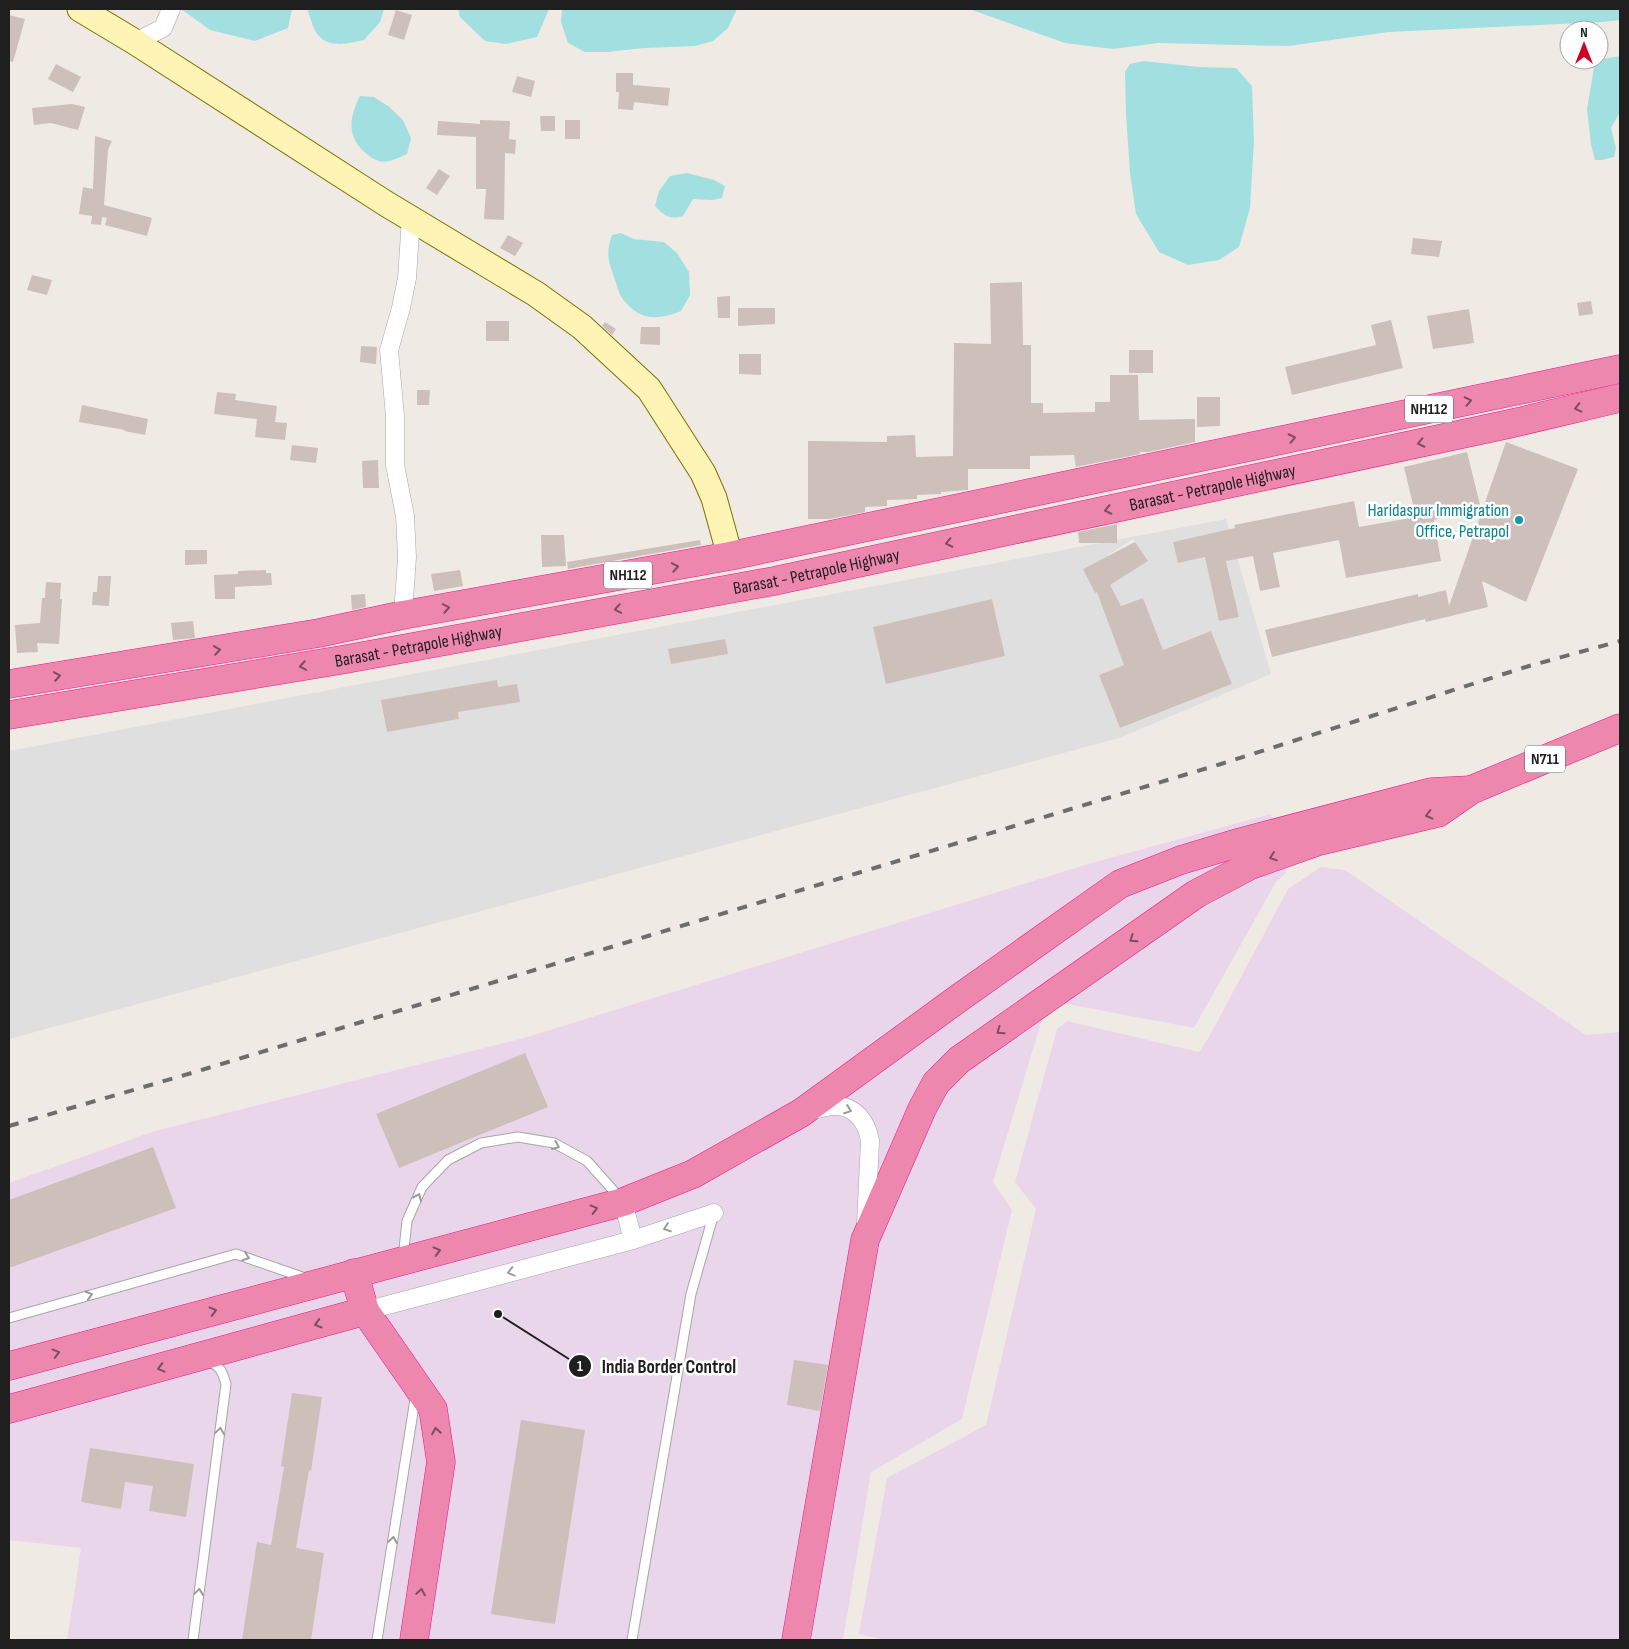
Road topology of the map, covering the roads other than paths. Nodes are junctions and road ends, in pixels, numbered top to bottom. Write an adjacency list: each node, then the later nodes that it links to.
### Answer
1 (80, 9): 3 (street)
2 (171, 9): 3 (street)
3 (135, 42): 4 (street)
4 (411, 218): 7 (street); 8 (street)
5 (1617, 369): 7 (highway, Barasat - Petrapole Highway / NH112, one-way to 5)
6 (1619, 398): 10 (highway, Barasat - Petrapole Highway / NH112, one-way to 10)
7 (730, 556): 8 (highway, Barasat - Petrapole Highway / NH112, one-way to 7)
8 (402, 615): 9 (highway, Barasat - Petrapole Highway / NH112, one-way to 8)
9 (9, 684)
10 (9, 715)
11 (1620, 728): 12 (highway, N711)
12 (1471, 790): 13 (highway); 17 (highway, one-way to 17)
13 (801, 1113): 14 (highway); 17 (street, one-way to 17)
14 (623, 1202): 16 (street); 18 (highway, one-way to 14); 18 (lane, one-way to 14)
15 (714, 1213): 16 (street, one-way to 16); 30 (lane)
16 (633, 1240): 21 (street, one-way to 21)
17 (865, 1240): 31 (highway)
18 (402, 1260): 19 (highway)
19 (354, 1273): 20 (highway); 21 (highway)
20 (319, 1282): 22 (lane, one-way to 20); 24 (highway, one-way to 20)
21 (365, 1311): 23 (highway, one-way to 23); 25 (highway)
22 (9, 1318)
23 (198, 1357): 26 (highway, one-way to 26); 27 (lane, one-way to 23)
24 (9, 1366)
25 (417, 1386): 28 (lane, one-way to 25); 29 (highway, one-way to 25)
26 (9, 1409)
27 (192, 1640)
28 (377, 1640)
29 (414, 1640)
30 (632, 1640)
31 (796, 1640)

